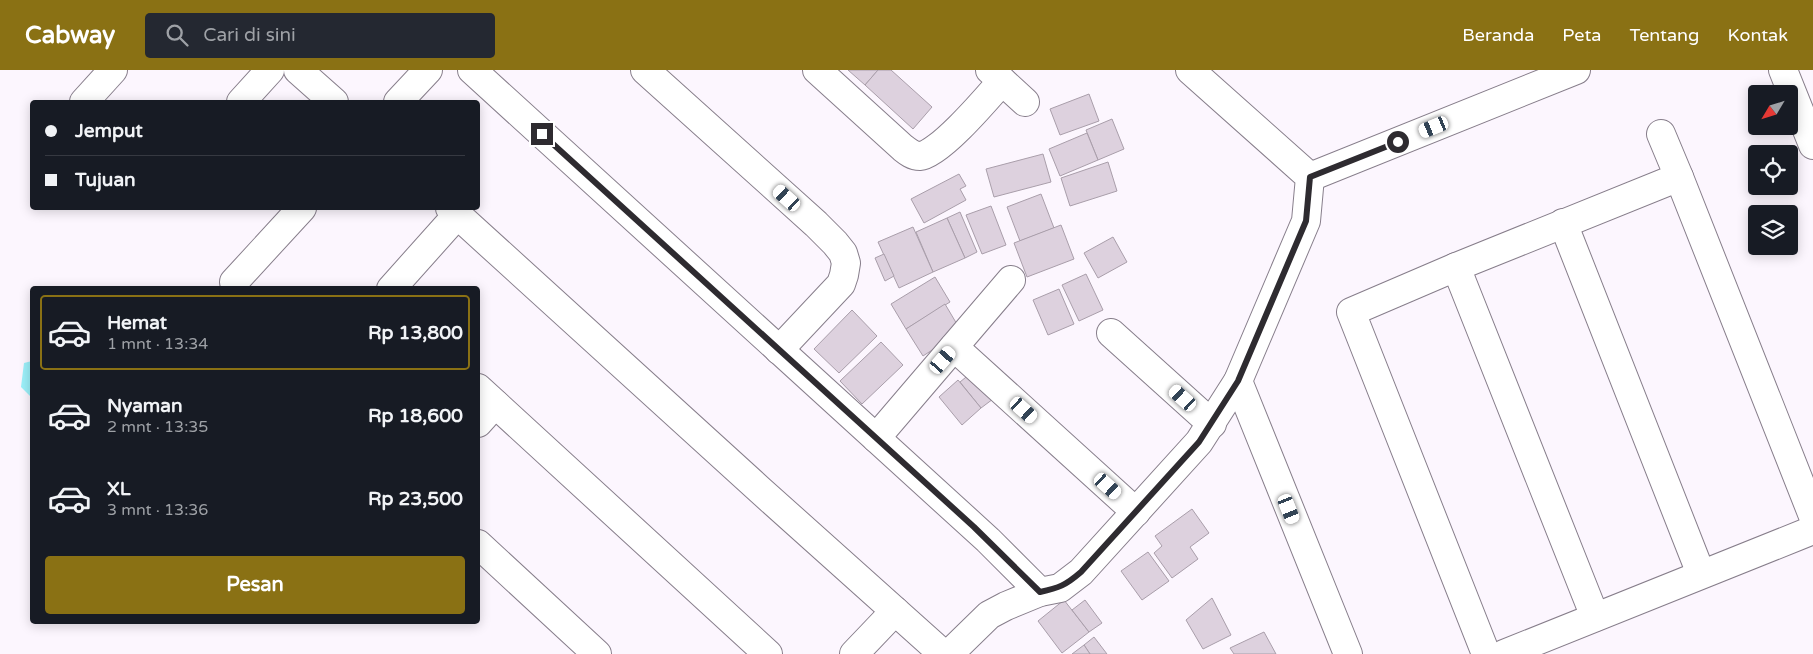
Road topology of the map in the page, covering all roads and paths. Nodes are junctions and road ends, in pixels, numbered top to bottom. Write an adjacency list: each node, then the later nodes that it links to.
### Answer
1 (113, 70): 12 (street)
2 (270, 70): 13 (street)
3 (298, 70): 14 (street)
4 (428, 70): 15 (street)
5 (472, 70): 30 (street)
6 (645, 70): 30 (street)
7 (817, 70): 11 (street)
8 (1190, 70): 19 (street)
9 (1576, 70): 19 (street)
10 (1783, 70): 18 (street)
11 (996, 76): 16 (street)
12 (86, 100)
13 (242, 100)
14 (332, 100)
15 (400, 100)
16 (1025, 102)
17 (1661, 134): 20 (street)
18 (1813, 145)
19 (1310, 177): 31 (street)
20 (1679, 177): 23 (street); 36 (street)
21 (300, 210): 26 (street)
22 (454, 211): 27 (street); 41 (street)
23 (1563, 223): 24 (street); 39 (street)
24 (1456, 267): 42 (street); 49 (street)
25 (1012, 280): 29 (street)
26 (234, 282)
27 (392, 286)
28 (1111, 333): 33 (street)
29 (954, 347): 34 (street); 35 (street)
30 (779, 350): 34 (street)
31 (1238, 381): 33 (street); 48 (street)
32 (483, 405): 44 (street)
33 (1212, 424): 35 (street)
34 (876, 438): 40 (street)
35 (1136, 512): 40 (street)
36 (1813, 516)
37 (1813, 530): 39 (street)
38 (480, 546): 43 (street)
39 (1702, 574): 42 (street)
40 (1040, 592): 47 (street)
41 (896, 611): 45 (street); 46 (street)
42 (1595, 617): 50 (street)
43 (596, 654)
44 (768, 654)
45 (854, 654)
46 (943, 654)
47 (949, 654)
48 (1348, 654)
49 (1486, 654)
50 (1504, 654)

